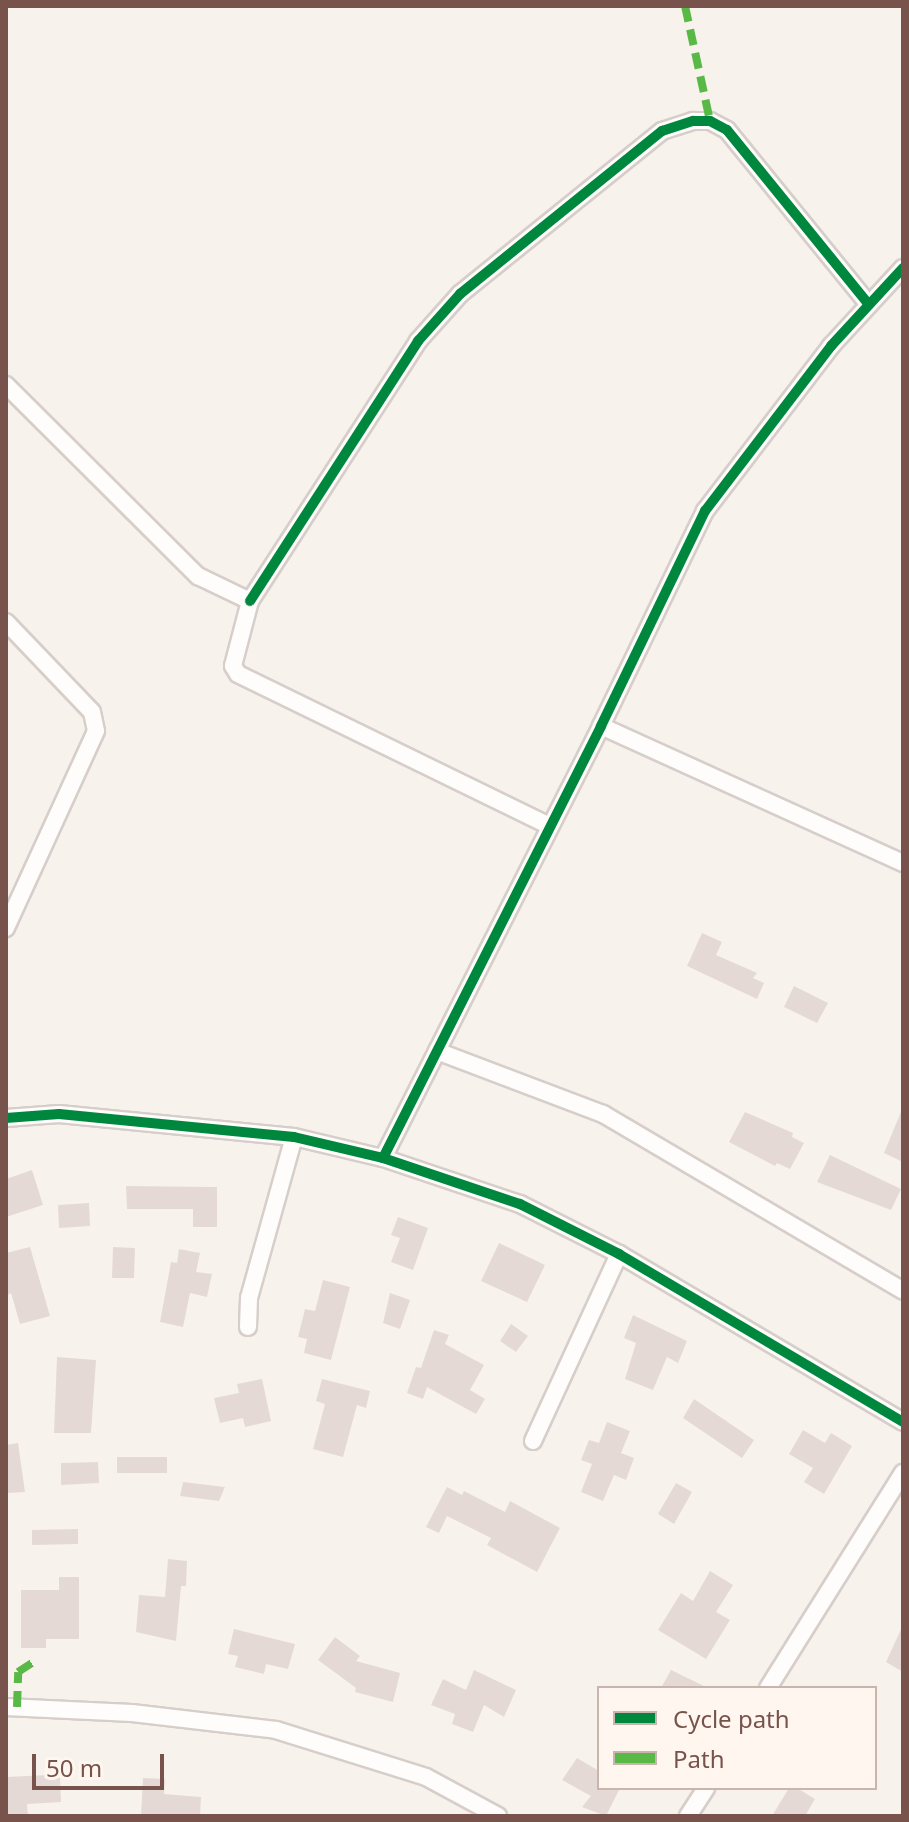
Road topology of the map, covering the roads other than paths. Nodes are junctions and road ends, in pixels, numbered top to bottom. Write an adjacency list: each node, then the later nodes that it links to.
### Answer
1 (903, 268): 2 (street)
2 (869, 305): 4 (street); 6 (street)
3 (6, 385): 4 (street)
4 (250, 601): 7 (street)
5 (6, 622): 9 (street)
6 (601, 726): 7 (street); 8 (street)
7 (550, 826): 10 (street)
8 (903, 863)
9 (6, 928)
10 (437, 1051): 13 (street); 15 (street)
11 (6, 1118): 12 (street)
12 (294, 1137): 13 (street); 16 (street)
13 (383, 1158): 14 (street)
14 (619, 1254): 17 (street); 18 (street)
15 (903, 1291)
16 (248, 1327)
17 (903, 1422)
18 (533, 1441)
19 (903, 1473): 20 (street)
20 (769, 1686)
21 (6, 1707): 23 (street)
22 (705, 1790): 24 (street)
23 (498, 1816)
24 (688, 1816)

